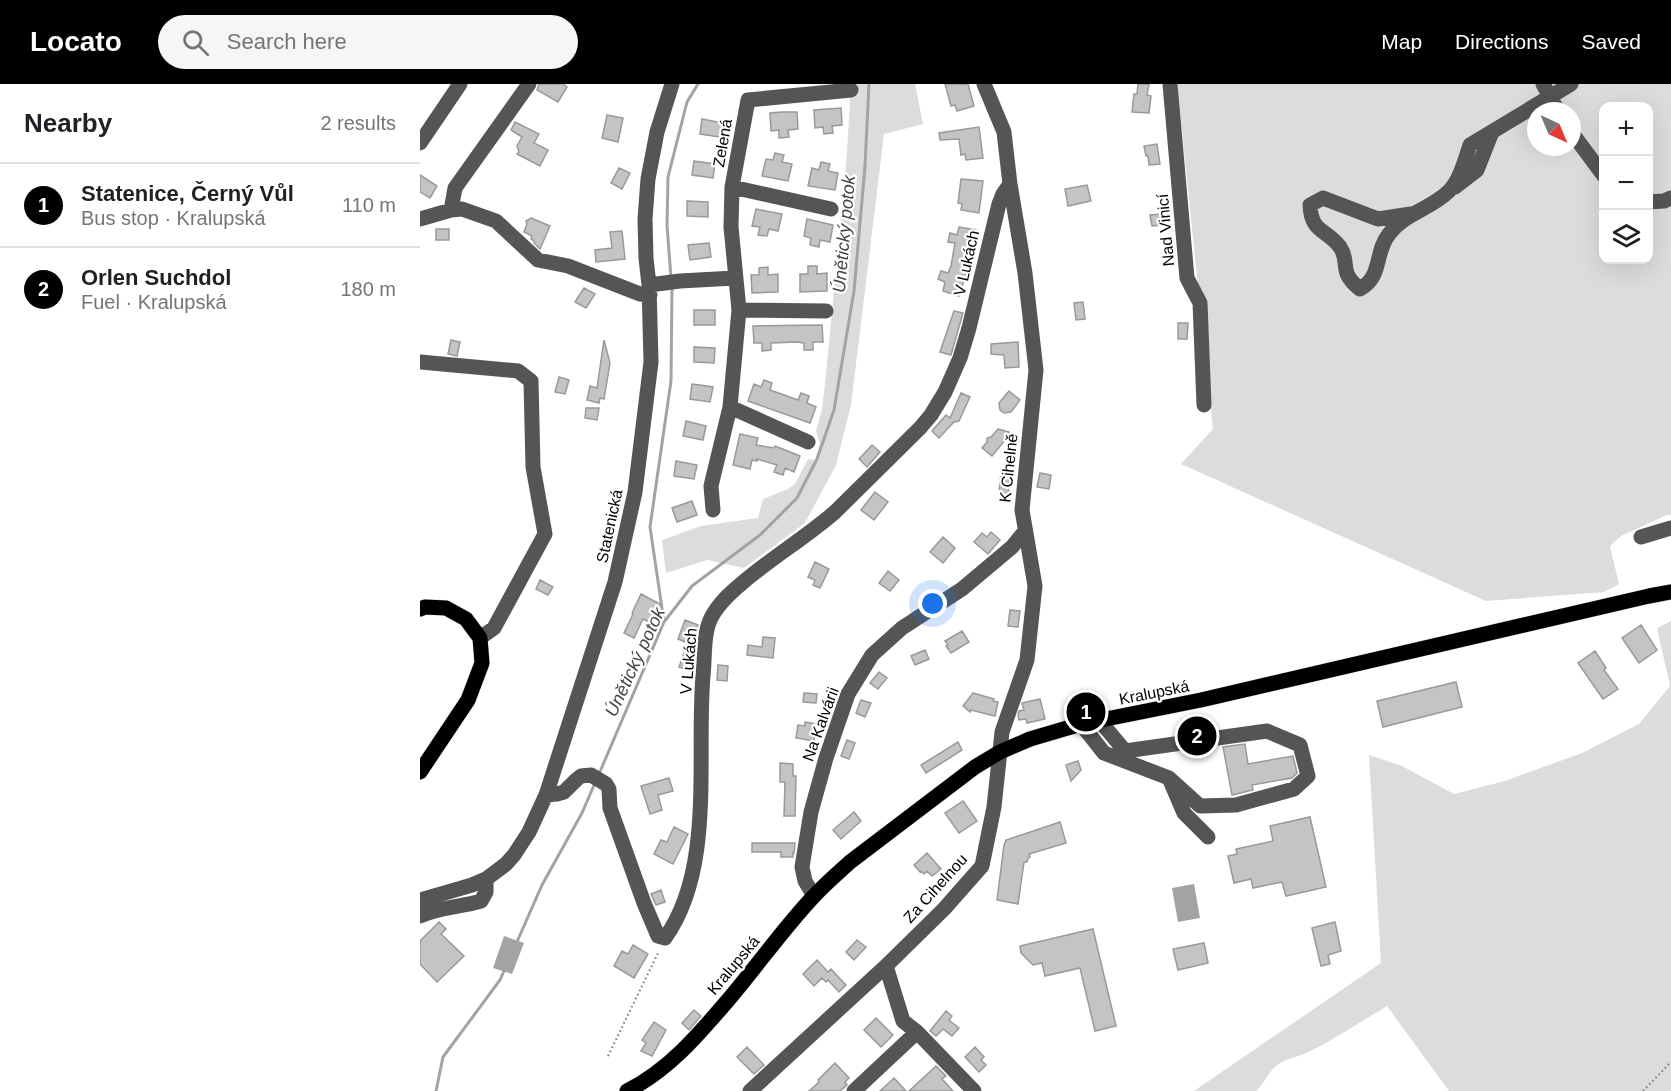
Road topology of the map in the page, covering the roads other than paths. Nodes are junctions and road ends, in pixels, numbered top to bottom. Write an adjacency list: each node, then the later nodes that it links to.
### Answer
1 (460, 84): 9 (street)
2 (529, 84): 17 (street)
3 (672, 84): 21 (street, Statenická)
4 (984, 84): 12 (street, K Cihelně)
5 (1170, 84): 25 (street, Nad Vinicí)
6 (1571, 84): 8 (street)
7 (851, 90): 13 (street, Zelená)
8 (1546, 90): 18 (street)
9 (420, 142)
10 (1581, 145): 11 (street)
11 (1599, 170)
12 (1010, 184): 30 (street, K Cihelně); 42 (street, V Lukách)
13 (732, 187): 16 (street, Zelená); 20 (street, Zelená)
14 (1671, 198): 15 (street)
15 (1653, 202)
16 (831, 209)
17 (451, 210): 19 (street); 21 (street)
18 (1411, 214): 18 (street)
19 (420, 219)
20 (735, 278): 21 (street); 22 (street, Zelená)
21 (650, 290): 42 (street, Statenická)
22 (740, 310): 23 (street); 26 (street, Zelená)
23 (826, 311)
24 (420, 362): 36 (street)
25 (1204, 405)
26 (730, 407): 27 (street); 28 (street, Zelená)
27 (808, 442)
28 (713, 510)
29 (1671, 528): 31 (street)
30 (1025, 531): 39 (street, K Cihelně); 45 (street, Na Kalvárii)
31 (1641, 537)
32 (1671, 588): 34 (main road)
33 (1671, 592): 34 (main road, Kralupská)
34 (1649, 596): 37 (main road, Kralupská)
35 (420, 609): 36 (main road)
36 (480, 638): 40 (main road)
37 (1100, 721): 38 (main road, Kralupská); 41 (street)
38 (1082, 724): 39 (main road, Kralupská); 41 (street)
39 (1000, 752): 45 (main road, Kralupská); 48 (street, Za Cihelnou)
40 (420, 772)
41 (1169, 778): 43 (street)
42 (546, 795): 44 (street, Statenická)
43 (1208, 837)
44 (486, 879): 46 (street, Statenická); 47 (street)
45 (814, 896): 50 (main road, Kralupská)
46 (420, 900)
47 (420, 916)
48 (886, 966): 49 (street); 51 (street, Za Cihelnou)
49 (917, 1032): 52 (street); 53 (street)
50 (627, 1091)
51 (750, 1091)
52 (854, 1091)
53 (974, 1091)

